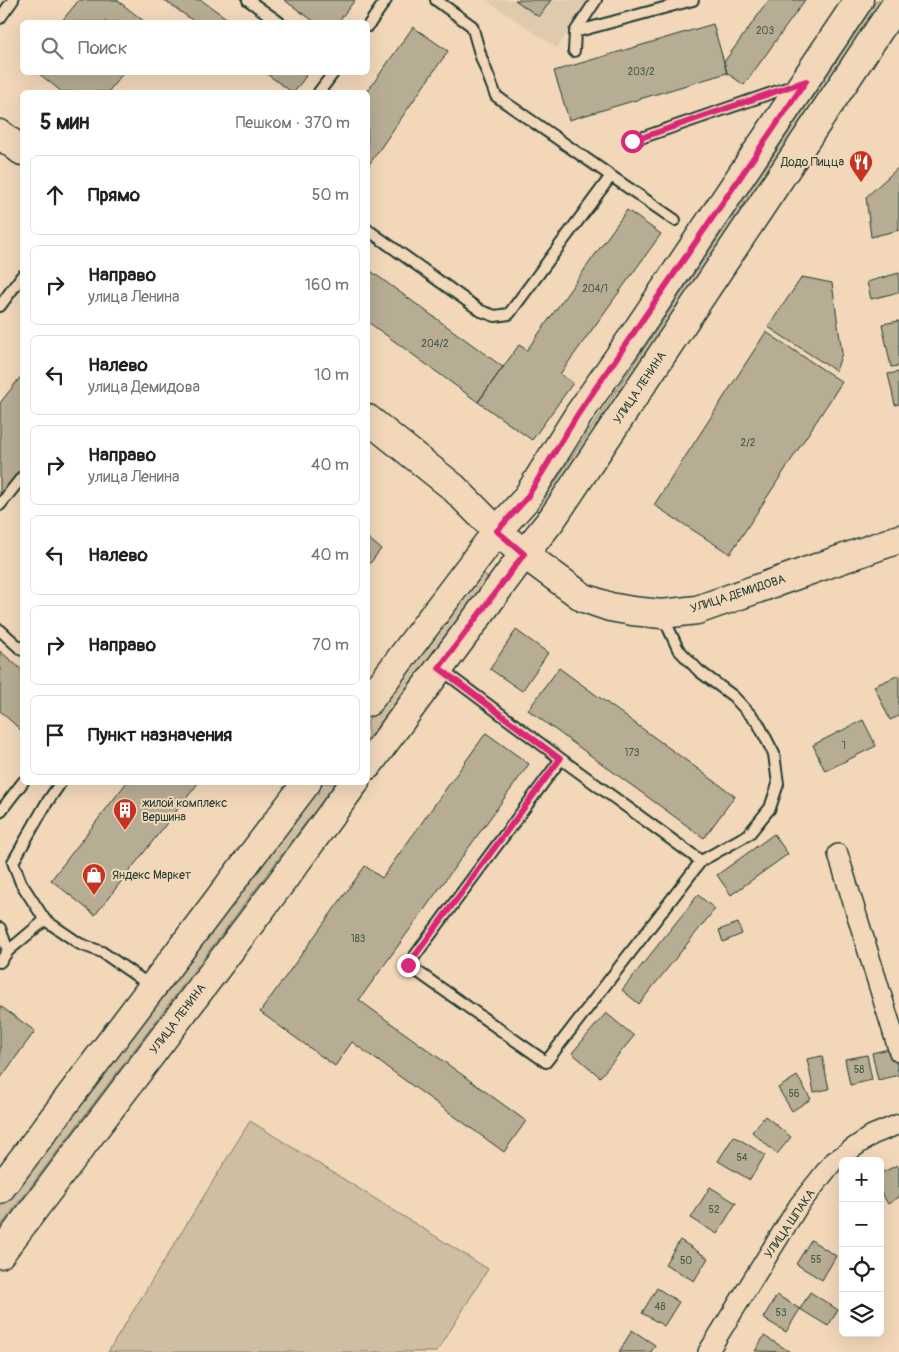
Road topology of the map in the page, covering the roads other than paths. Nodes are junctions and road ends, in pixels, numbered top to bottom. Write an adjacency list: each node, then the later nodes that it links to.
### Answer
1 (13, 0): 9 (lane)
2 (248, 0): 10 (lane)
3 (386, 0): 11 (lane)
4 (436, 0): 18 (lane)
5 (596, 0): 12 (lane)
6 (693, 0): 12 (lane)
7 (859, 0): 15 (street)
8 (899, 0): 28 (street, УЛИЦА ЛЕНИНА)
9 (0, 18)
10 (275, 20)
11 (370, 23)
12 (575, 32): 13 (lane)
13 (574, 51)
14 (332, 75): 16 (lane)
15 (806, 81): 17 (lane); 26 (street)
16 (320, 90)
17 (632, 141)
18 (611, 176): 19 (lane); 20 (lane)
19 (675, 220)
20 (370, 231)
21 (20, 279): 22 (lane)
22 (0, 306)
23 (370, 421): 26 (street, УЛИЦА ДЕМИДОВА)
24 (20, 480): 25 (lane)
25 (0, 505)
26 (497, 531): 28 (street, УЛИЦА ДЕМИДОВА); 33 (street)
27 (899, 539): 29 (street, УЛИЦА ДЕМИДОВА)
28 (524, 554): 29 (street, УЛИЦА ДЕМИДОВА); 32 (street, УЛИЦА ЛЕНИНА)
29 (662, 614): 42 (lane)
30 (0, 630): 31 (lane)
31 (20, 648)
32 (439, 668): 34 (lane); 35 (street, УЛИЦА ЛЕНИНА)
33 (370, 699)
34 (560, 759): 42 (lane); 42 (lane)
35 (370, 762)
36 (22, 785): 40 (lane)
37 (58, 785): 43 (lane)
38 (305, 785): 47 (street)
39 (353, 785): 51 (street, УЛИЦА ЛЕНИНА)
40 (0, 812)
41 (838, 854): 48 (street)
42 (701, 862)
43 (45, 920): 45 (lane); 47 (lane)
44 (0, 928): 45 (lane)
45 (8, 951): 46 (lane)
46 (0, 962)
47 (152, 987): 50 (street)
48 (899, 1052)
49 (899, 1124): 52 (street, УЛИЦА ШПАКА)
50 (0, 1189)
51 (0, 1254)
52 (708, 1352)

